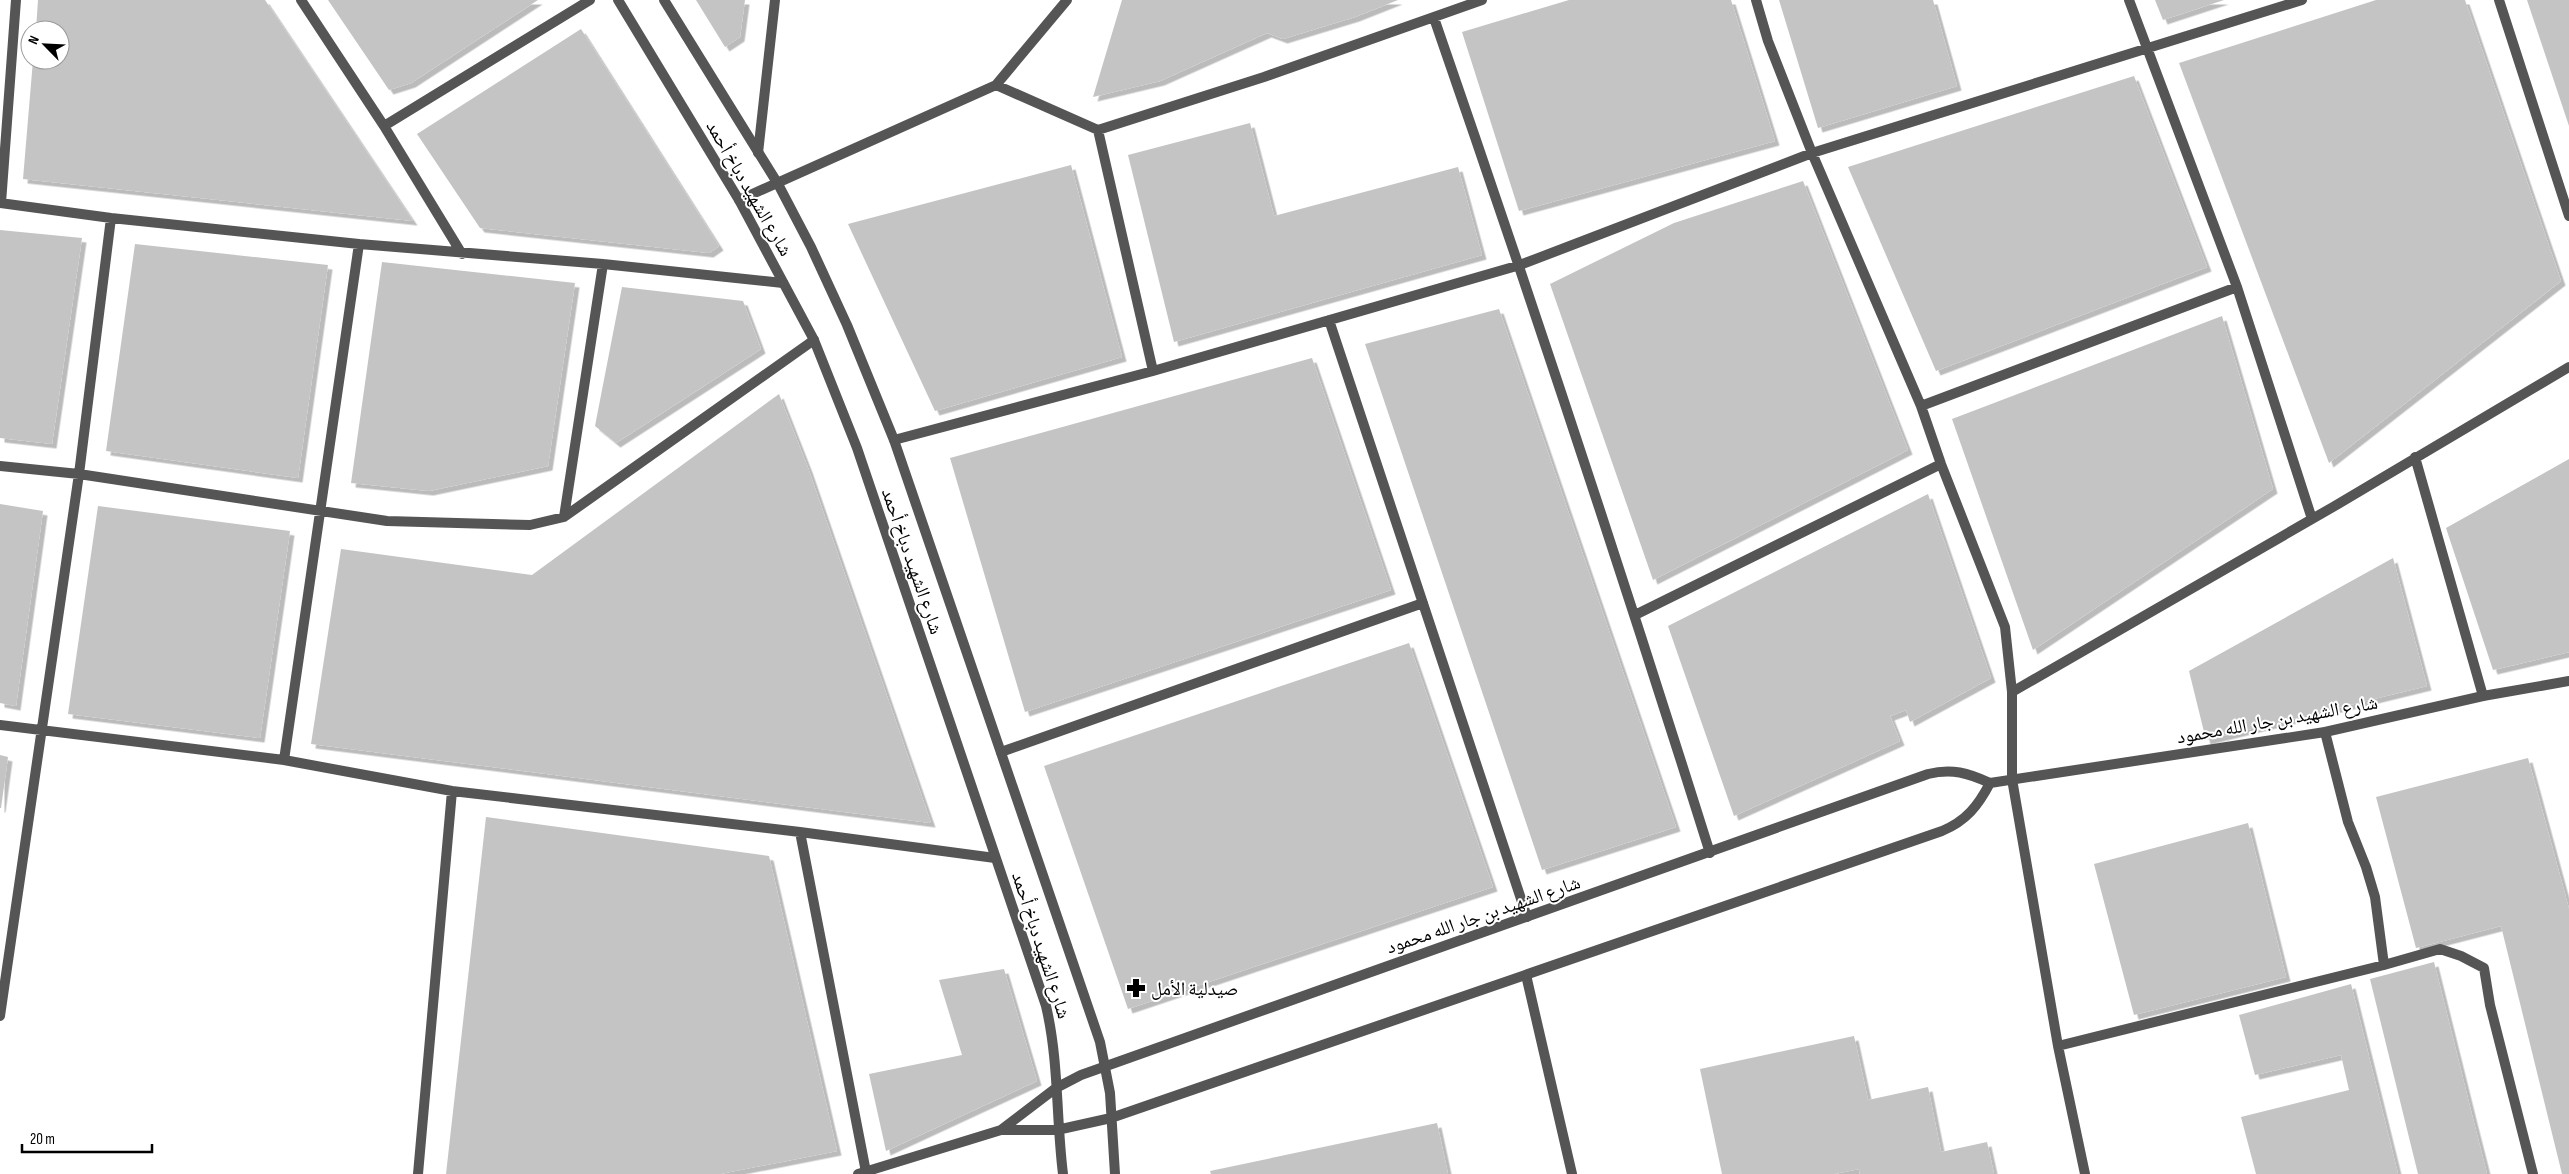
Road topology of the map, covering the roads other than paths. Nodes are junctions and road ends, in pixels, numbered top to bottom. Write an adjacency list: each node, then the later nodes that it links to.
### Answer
1 (16, 0): 24 (street)
2 (301, 0): 16 (street)
3 (590, 0): 16 (street)
4 (618, 0): 23 (street, شارع الشهيد دباخ أحمد)
5 (664, 0): 18 (street, شارع الشهيد دباخ أحمد)
6 (775, 0): 18 (street)
7 (1067, 0): 15 (street)
8 (1482, 0): 13 (street)
9 (1756, 0): 19 (street)
10 (2129, 0): 14 (street)
11 (2302, 0): 14 (street)
12 (2499, 0): 21 (street)
13 (1434, 18): 17 (street); 30 (street)
14 (2148, 49): 19 (street); 32 (street)
15 (996, 85): 17 (street); 22 (street)
16 (384, 126): 28 (street)
17 (1098, 130): 36 (street)
18 (758, 153): 22 (street, شارع الشهيد دباخ أحمد)
19 (1812, 153): 30 (street); 37 (street)
20 (2569, 176): 21 (street)
21 (2558, 180): 25 (street)
22 (778, 184): 23 (street); 38 (street, شارع الشهيد دباخ أحمد)
23 (739, 200): 31 (street, شارع الشهيد دباخ أحمد)
24 (1, 203): 26 (street)
25 (2569, 216)
26 (111, 218): 27 (street); 42 (street)
27 (359, 244): 28 (street); 43 (street)
28 (462, 254): 29 (street)
29 (604, 264): 31 (street); 44 (street)
30 (1520, 265): 33 (street); 47 (street)
31 (783, 283): 34 (street, شارع الشهيد دباخ أحمد)
32 (2237, 286): 37 (street); 45 (street)
33 (1328, 320): 36 (street); 46 (street)
34 (814, 340): 44 (street); 61 (street, شارع الشهيد دباخ أحمد)
35 (2569, 367): 39 (street)
36 (1153, 371): 38 (street)
37 (1921, 406): 40 (street)
38 (894, 440): 54 (street, شارع الشهيد دباخ أحمد)
39 (2415, 457): 45 (street); 50 (street)
40 (1941, 464): 47 (street); 49 (street)
41 (0, 466): 42 (street)
42 (79, 474): 43 (street); 52 (street)
43 (320, 512): 44 (street); 55 (street)
44 (564, 517)
45 (2312, 519): 49 (street)
46 (1422, 603): 54 (street); 62 (street)
47 (1635, 615): 60 (street)
48 (2569, 681): 50 (street, شارع الشهيد بن جار الله محمود)
49 (2012, 692): 56 (street)
50 (2484, 696): 53 (street, شارع الشهيد بن جار الله محمود)
51 (0, 725): 52 (street)
52 (43, 730): 55 (street); 65 (street)
53 (2325, 732): 56 (street, شارع الشهيد بن جار الله محمود); 63 (street)
54 (1001, 752): 68 (street, شارع الشهيد دباخ أحمد)
55 (284, 760): 58 (street)
56 (2012, 779): 57 (street, شارع الشهيد بن جار الله محمود); 67 (street)
57 (1990, 783): 60 (street, شارع الشهيد بن جار الله محمود); 64 (street, شارع الشهيد بن جار الله محمود)
58 (452, 791): 59 (street); 74 (street)
59 (800, 832): 61 (street); 73 (street)
60 (1710, 853): 62 (street, شارع الشهيد بن جار الله محمود)
61 (995, 858): 69 (street, شارع الشهيد دباخ أحمد)
62 (1527, 917): 68 (street, شارع الشهيد بن جار الله محمود)
63 (2384, 965): 67 (street); 79 (street)
64 (1526, 975): 70 (street, شارع الشهيد بن جار الله محمود); 77 (street)
65 (2, 984): 66 (street)
66 (0, 1016)
67 (2058, 1046): 78 (street)
68 (1106, 1066): 69 (street, شارع الشهيد بن جار الله محمود); 70 (street, شارع الشهيد دباخ أحمد)
69 (1056, 1088): 71 (street, شارع الشهيد بن جار الله محمود); 72 (street, شارع الشهيد دباخ أحمد)
70 (1111, 1118): 72 (street, شارع الشهيد بن جار الله محمود); 76 (street, شارع الشهيد دباخ أحمد)
71 (1001, 1130): 72 (street, شارع الشهيد بن جار الله محمود); 73 (street, شارع الشهيد بن جار الله محمود)
72 (1057, 1130): 75 (street, شارع الشهيد دباخ أحمد)
73 (862, 1173)
74 (418, 1174)
75 (1063, 1174)
76 (1116, 1174)
77 (1572, 1174)
78 (2085, 1174)
79 (2533, 1174)

